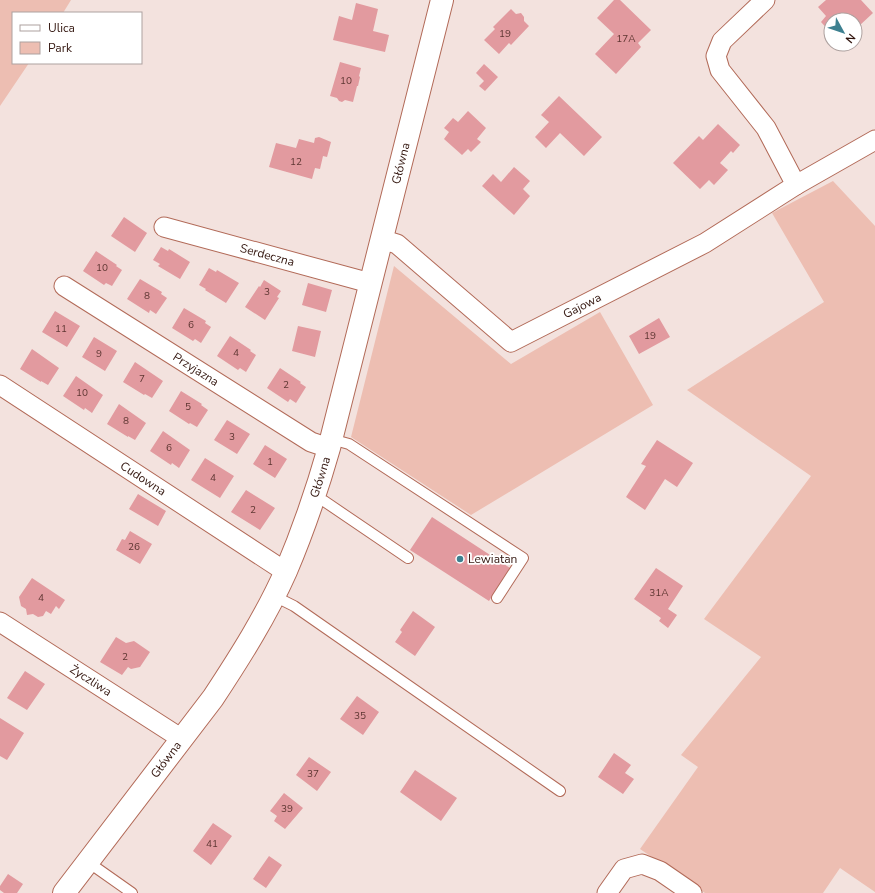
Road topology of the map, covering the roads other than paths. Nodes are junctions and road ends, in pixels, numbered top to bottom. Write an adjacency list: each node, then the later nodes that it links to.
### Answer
1 (442, 0): 6 (street, Główna)
2 (765, 0): 4 (street)
3 (875, 140): 4 (street, Gajowa)
4 (796, 185): 6 (street, Gajowa)
5 (164, 228): 7 (street, Serdeczna)
6 (381, 240): 7 (street, Główna)
7 (370, 283): 10 (street, Główna)
8 (64, 286): 10 (street, Przyjazna)
9 (0, 385): 13 (street, Cudowna)
10 (330, 443): 11 (street, Główna); 15 (lane)
11 (314, 498): 12 (lane); 13 (street, Główna)
12 (408, 558)
13 (286, 572): 14 (street, Główna)
14 (274, 596): 17 (street, Główna); 18 (lane)
15 (497, 598)
16 (0, 622): 17 (street, Życzliwa)
17 (182, 739): 19 (street, Główna)
18 (560, 791)
19 (88, 862): 20 (street, Główna); 21 (lane)
20 (64, 893)
21 (132, 893)
22 (607, 893): 23 (street)
23 (692, 893)

